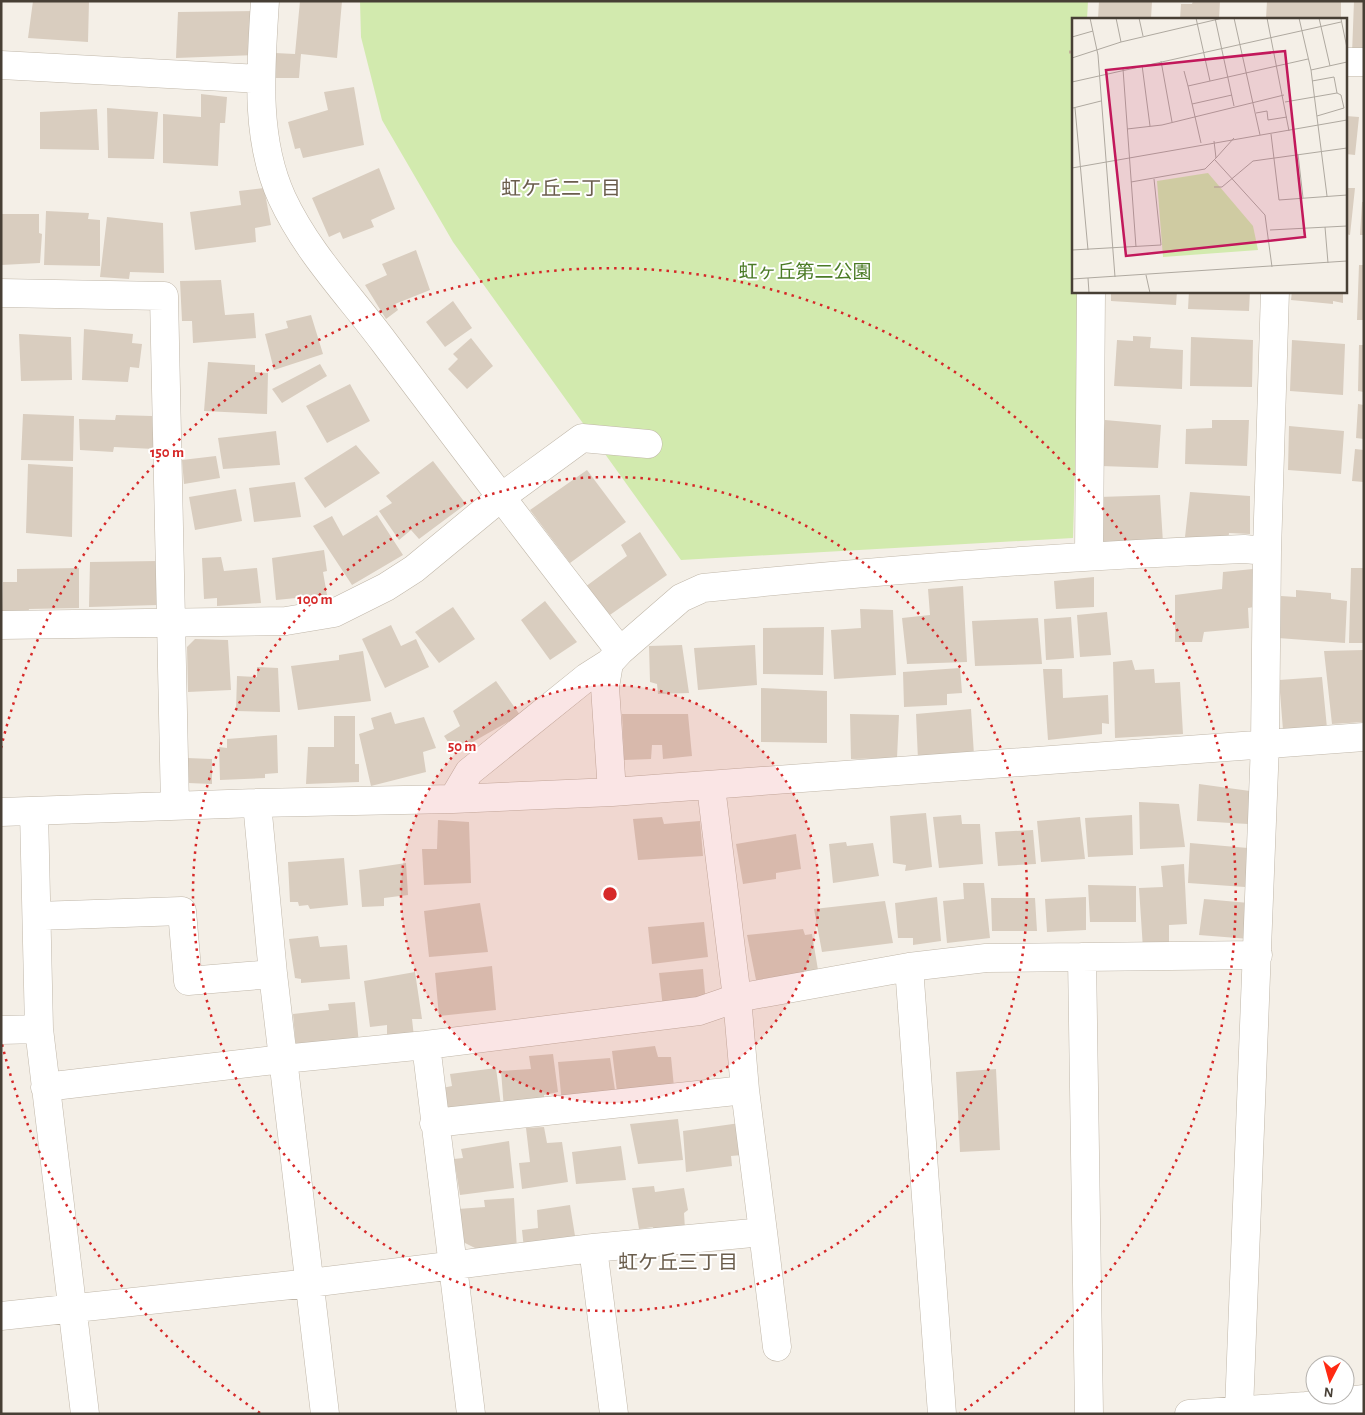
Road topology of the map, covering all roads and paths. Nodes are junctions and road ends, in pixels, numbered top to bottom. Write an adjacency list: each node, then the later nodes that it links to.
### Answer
1 (265, 1): 5 (street)
2 (1348, 62): 3 (street)
3 (1364, 62)
4 (1, 65): 5 (street)
5 (260, 78): 10 (street)
6 (1091, 292): 12 (street)
7 (1275, 292): 11 (street)
8 (1, 293): 13 (street)
9 (648, 444): 10 (street)
10 (500, 498): 13 (street); 15 (street)
11 (1268, 551): 12 (street); 17 (street)
12 (1089, 555): 15 (street)
13 (172, 623): 14 (street); 22 (street)
14 (1, 625)
15 (614, 657): 19 (street); 20 (street)
16 (1364, 738): 17 (street)
17 (1265, 744): 18 (street); 26 (street)
18 (710, 787): 19 (street); 30 (street)
19 (612, 792): 20 (street)
20 (453, 799): 21 (street)
21 (257, 803): 22 (street); 29 (street)
22 (175, 806): 23 (street)
23 (34, 811): 24 (street); 25 (street)
24 (1, 812)
25 (37, 916): 29 (street); 31 (street)
26 (1258, 955): 27 (street); 46 (street)
27 (1082, 957): 28 (street); 52 (street)
28 (909, 967): 30 (street); 51 (street)
29 (273, 974): 34 (street)
30 (737, 998): 33 (street); 36 (street)
31 (39, 1029): 32 (street); 35 (street)
32 (1, 1030)
33 (426, 1045): 34 (street); 37 (street)
34 (283, 1059): 35 (street); 41 (street)
35 (45, 1087): 42 (street)
36 (745, 1090): 37 (street); 38 (street)
37 (434, 1123): 40 (street)
38 (763, 1232): 39 (street); 44 (street)
39 (593, 1248): 40 (street); 50 (street)
40 (453, 1265): 41 (street); 49 (street)
41 (310, 1283): 42 (street); 48 (street)
42 (73, 1308): 43 (street); 47 (street)
43 (1, 1316)
44 (777, 1347)
45 (1364, 1399): 46 (street)
46 (1239, 1410): 53 (street)
47 (85, 1414)
48 (324, 1414)
49 (471, 1414)
50 (614, 1414)
51 (942, 1414)
52 (1089, 1414)
53 (1188, 1414)

